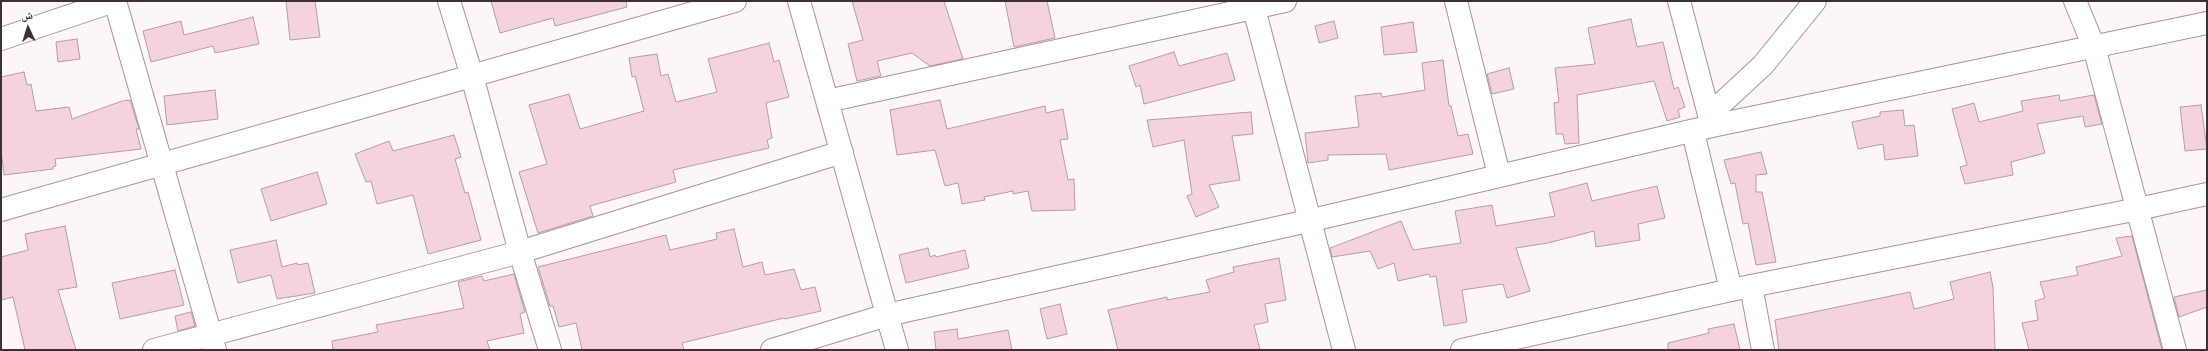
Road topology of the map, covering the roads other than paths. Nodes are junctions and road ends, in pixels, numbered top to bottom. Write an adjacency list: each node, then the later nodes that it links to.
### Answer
1 (115, 1): 12 (street); 18 (street)
2 (448, 1): 14 (street)
3 (735, 1): 14 (street)
4 (799, 1): 15 (street)
5 (1285, 1): 10 (street)
6 (1456, 1): 19 (street)
7 (1679, 1): 16 (street)
8 (1815, 1): 16 (street)
9 (2075, 1): 13 (street)
10 (1253, 4): 15 (street); 23 (street)
11 (2207, 23): 13 (street)
12 (1, 39)
13 (2094, 47): 16 (street); 21 (street)
14 (472, 76): 18 (street); 24 (street)
15 (827, 101): 17 (street)
16 (1705, 125): 19 (street); 25 (street)
17 (842, 152): 24 (street); 26 (street)
18 (161, 166): 22 (street); 27 (street)
19 (1499, 175): 23 (street)
20 (2207, 194): 21 (street)
21 (2138, 209): 25 (street); 35 (street)
22 (1, 210)
23 (1308, 221): 26 (street); 32 (street)
24 (520, 252): 27 (street); 29 (street)
25 (1741, 288): 33 (street); 34 (street)
26 (887, 315): 30 (street); 31 (street)
27 (213, 342): 28 (street)
28 (154, 350)
29 (550, 350)
30 (772, 350)
31 (897, 350)
32 (1344, 350)
33 (1462, 350)
34 (1763, 350)
35 (2175, 350)

